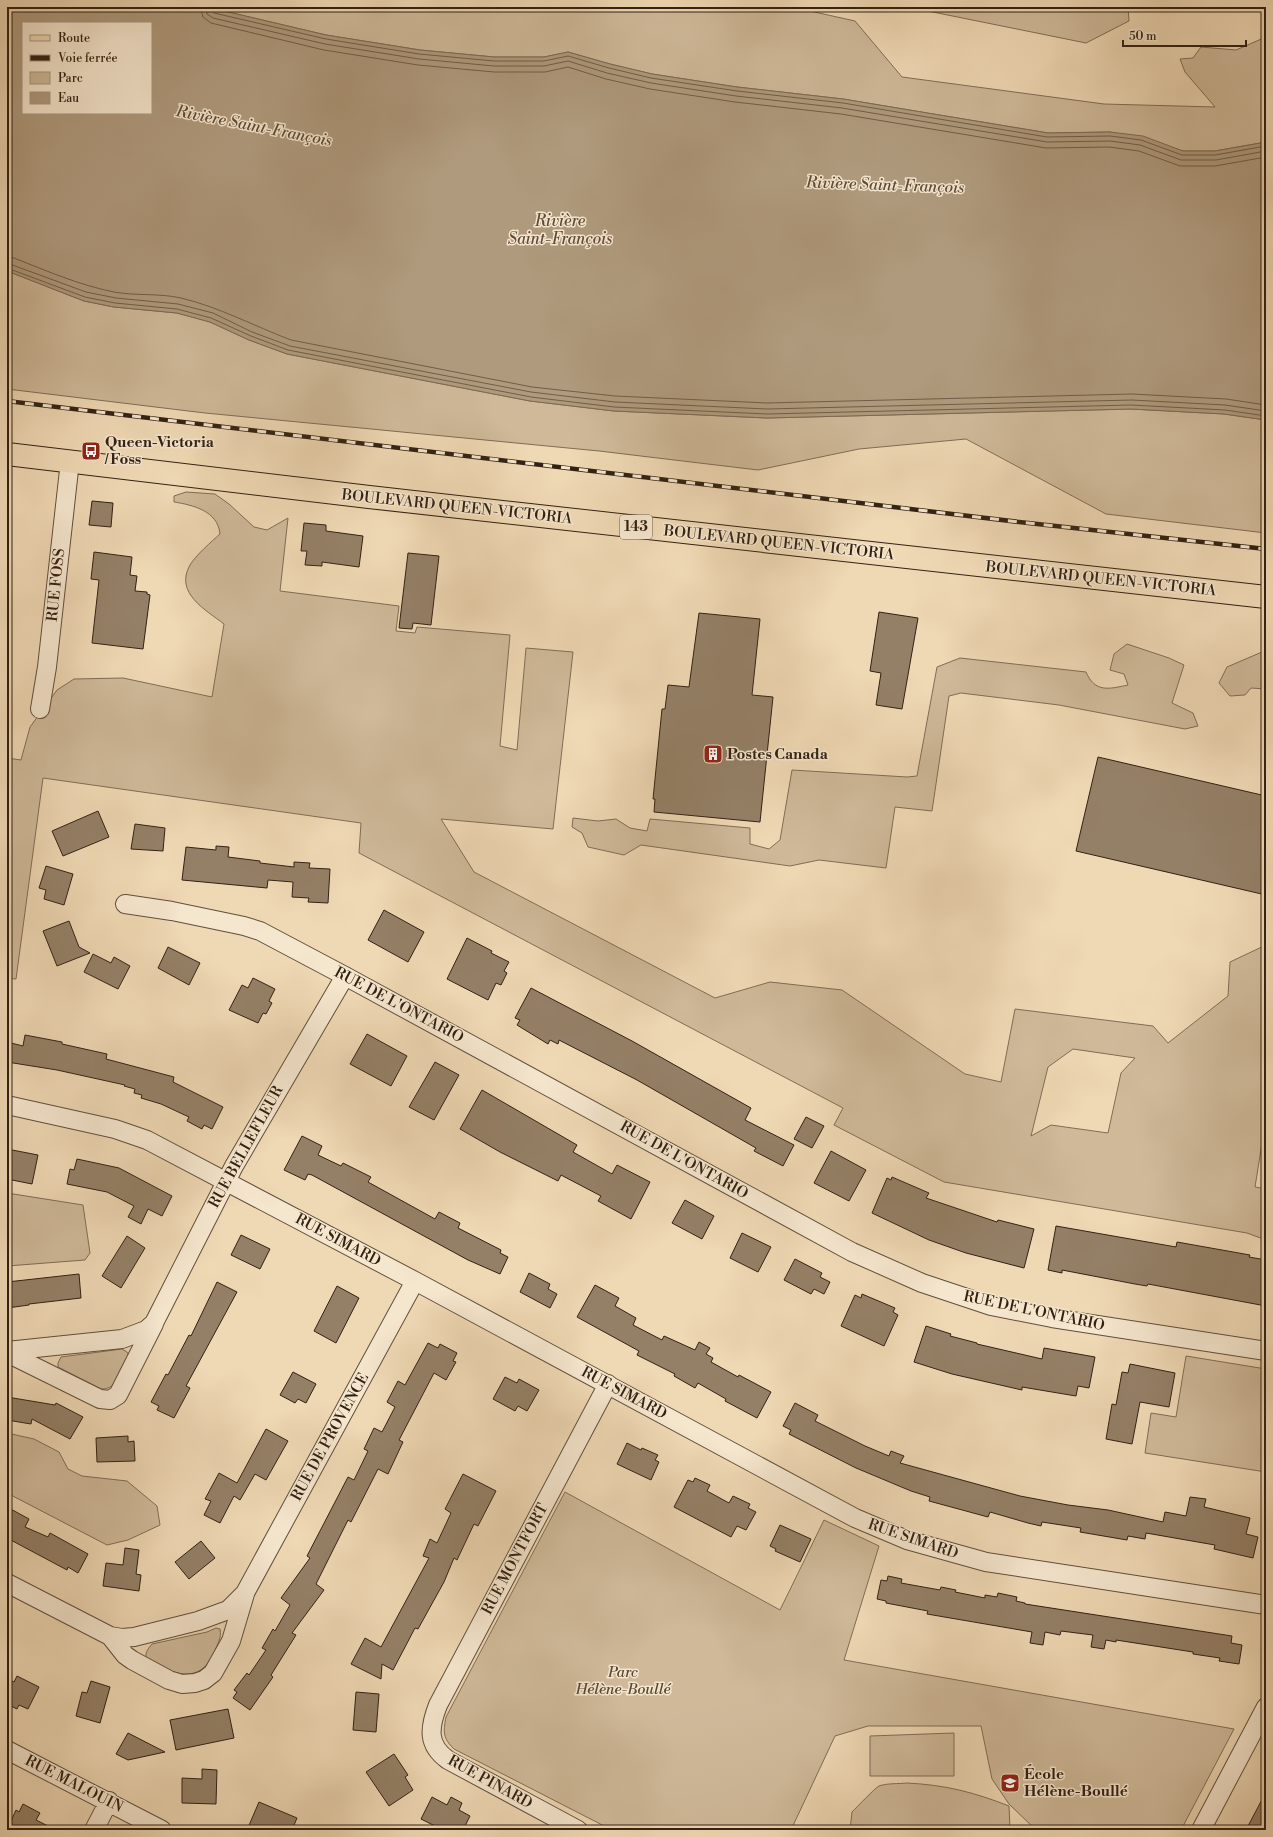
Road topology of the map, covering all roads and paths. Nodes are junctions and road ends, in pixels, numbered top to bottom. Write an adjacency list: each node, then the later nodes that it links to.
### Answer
1 (7, 454): 2 (main road, BOULEVARD QUEEN-VICTORIA / 143)
2 (70, 461): 3 (main road, BOULEVARD QUEEN-VICTORIA / 143); 4 (street, RUE FOSS)
3 (1266, 597)
4 (40, 710)
5 (125, 904): 6 (street, RUE DE L'ONTARIO)
6 (345, 976): 8 (street, RUE BELLEFLEUR); 11 (street, RUE DE L'ONTARIO)
7 (7, 1105): 8 (street, RUE SIMARD)
8 (226, 1181): 9 (street, RUE SIMARD); 10 (street, RUE BELLEFLEUR)
9 (415, 1281): 13 (street, RUE SIMARD); 15 (street, RUE DE PROVENCE)
10 (154, 1323): 12 (street, RUE BELLEFLEUR); 12 (street, RUE BELLEFLEUR)
11 (1266, 1351)
12 (7, 1352)
13 (608, 1384): 16 (street, RUE SIMARD); 19 (street, RUE MONTFORT)
14 (7, 1583): 17 (street, RUE DE PROVENCE)
15 (245, 1593): 17 (street, RUE DE PROVENCE); 17 (street, RUE DE PROVENCE)
16 (1266, 1605)
17 (110, 1636)
18 (1266, 1707): 25 (street)
19 (432, 1737): 24 (street, RUE PINARD)
20 (7, 1750): 21 (street, RUE MALOUIN)
21 (108, 1801): 22 (street); 23 (street, RUE MALOUIN)
22 (94, 1830)
23 (162, 1830)
24 (578, 1830)
25 (1201, 1830)

